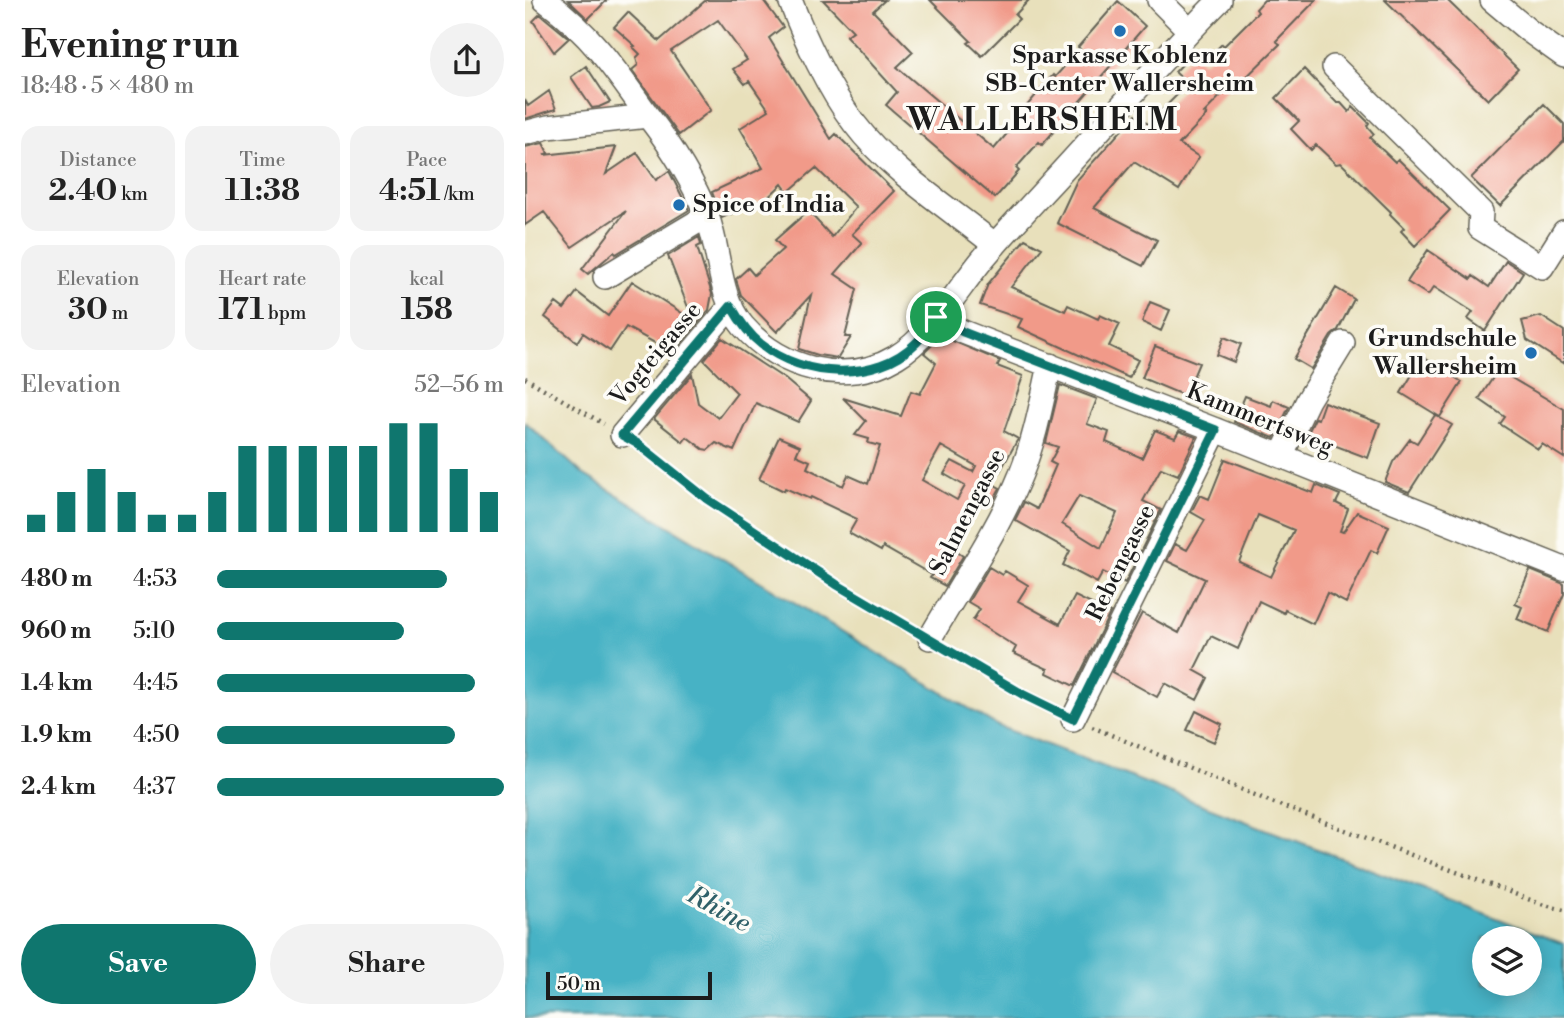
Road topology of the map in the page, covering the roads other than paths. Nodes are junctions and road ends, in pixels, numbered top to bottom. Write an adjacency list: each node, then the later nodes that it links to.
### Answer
1 (545, 0): 9 (street)
2 (790, 0): 13 (street)
3 (1159, 0): 6 (street)
4 (1220, 0): 6 (street)
5 (1492, 0): 7 (street)
6 (1190, 31): 13 (street)
7 (1564, 56)
8 (1334, 67): 12 (street)
9 (648, 116): 10 (street); 11 (street)
10 (525, 133)
11 (707, 216): 14 (street); 15 (street)
12 (1564, 232)
13 (995, 245): 16 (street)
14 (605, 277)
15 (731, 306): 16 (street); 20 (street, Vogteigasse)
16 (936, 317): 18 (street, Kammertsweg)
17 (1343, 343): 21 (street)
18 (1050, 365): 19 (street, Kammertsweg); 23 (street, Salmengasse)
19 (1216, 430): 21 (street, Kammertsweg); 24 (street, Rebengasse)
20 (622, 435)
21 (1281, 456): 22 (street, Kammertsweg)
22 (1564, 569)
23 (930, 638)
24 (1073, 719)

